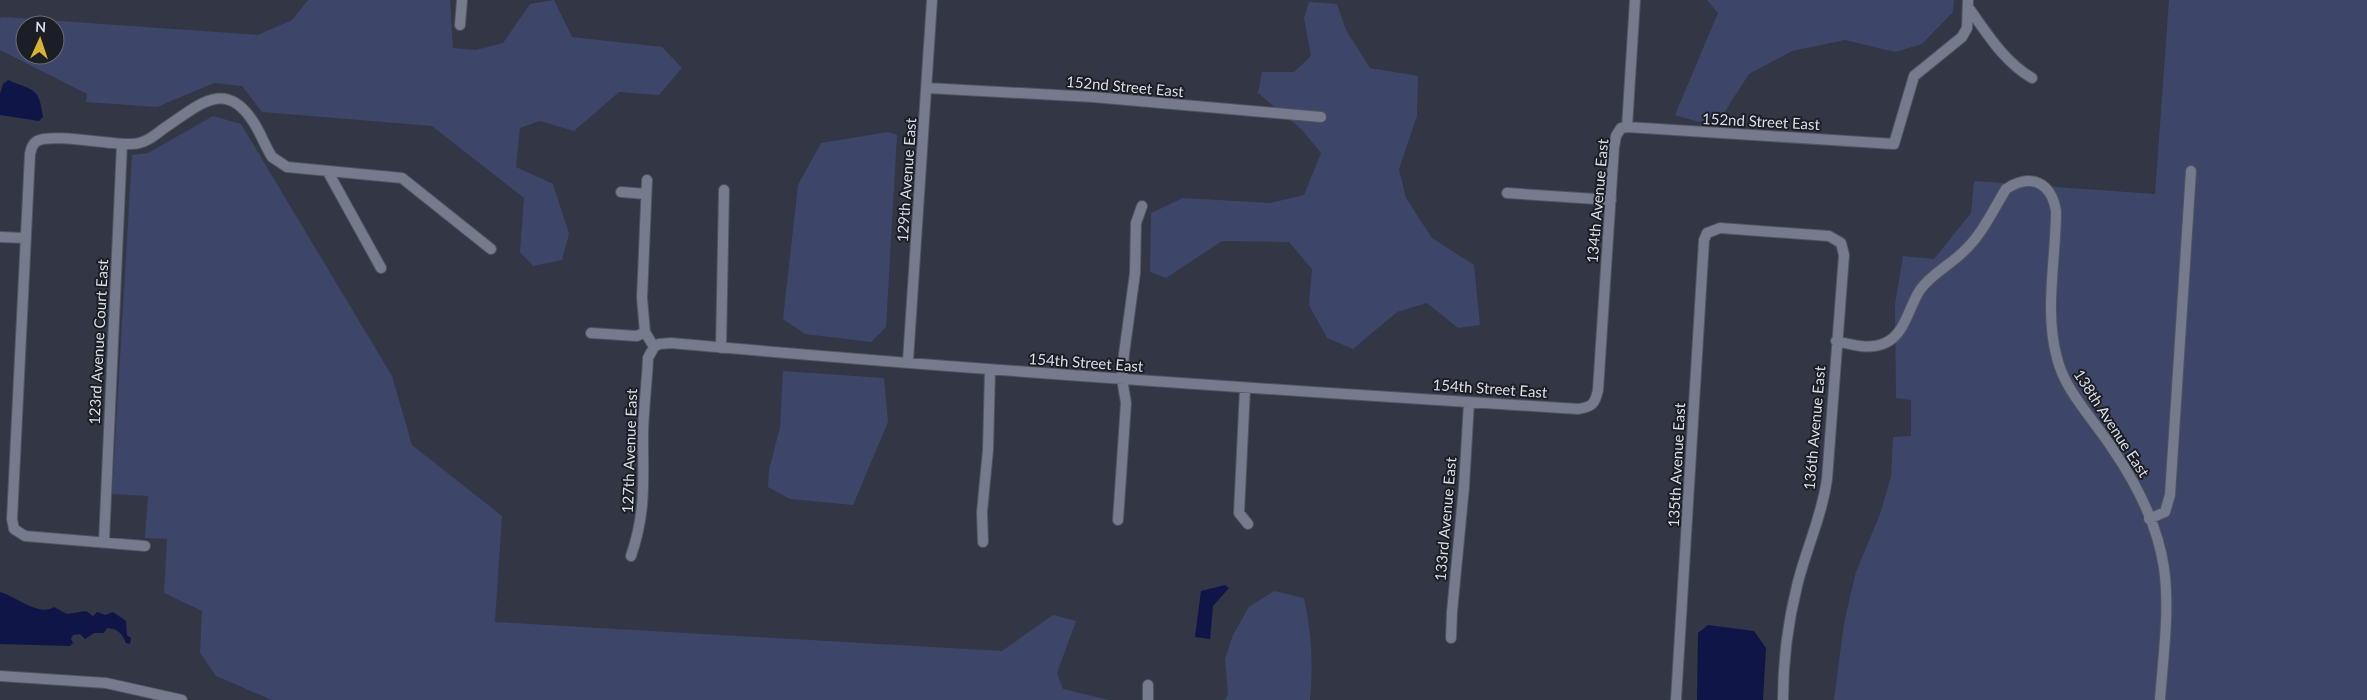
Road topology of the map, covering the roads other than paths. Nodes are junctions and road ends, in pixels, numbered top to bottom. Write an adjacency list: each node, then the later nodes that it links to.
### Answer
1 (462, 0): 5 (street)
2 (932, 0): 7 (street, 129th Avenue East)
3 (1635, 0): 9 (street, 134th Avenue East)
4 (1968, 3): 6 (street); 9 (street, 152nd Street East)
5 (460, 25)
6 (2032, 78)
7 (927, 88): 8 (street, 152nd Street East); 30 (street, 129th Avenue East)
8 (1320, 117)
9 (1627, 126): 18 (street, 134th Avenue East)
10 (122, 144): 12 (street); 21 (street); 39 (street, 123rd Avenue Court East)
11 (2191, 171): 36 (street, 138th Avenue East)
12 (328, 172): 23 (street); 24 (street)
13 (647, 180): 17 (street)
14 (724, 190): 29 (street)
15 (621, 192): 17 (street)
16 (1507, 193): 18 (street)
17 (646, 194): 25 (street)
18 (1611, 200): 35 (street, 134th Avenue East)
19 (1142, 206): 32 (street)
20 (0, 237): 21 (street)
21 (25, 238): 39 (street)
22 (1841, 244): 27 (street, 136th Avenue East); 48 (street, 135th Avenue East)
23 (491, 249)
24 (380, 268)
25 (645, 332): 26 (street); 28 (street)
26 (591, 333)
27 (1836, 341): 36 (street, 138th Avenue East); 49 (street, 136th Avenue East)
28 (654, 346): 29 (street, 154th Street East); 42 (street, 127th Avenue East)
29 (721, 348): 30 (street, 154th Street East)
30 (908, 362): 31 (street, 154th Street East)
31 (990, 370): 32 (street, 154th Street East); 40 (street)
32 (1122, 379): 33 (street, 154th Street East); 37 (street)
33 (1245, 389): 34 (street, 154th Street East); 38 (street)
34 (1469, 402): 35 (street, 154th Street East); 43 (street, 133rd Avenue East)
35 (1590, 408)
36 (2149, 519): 50 (street, 138th Avenue East)
37 (1118, 520)
38 (1248, 524)
39 (104, 541): 41 (street)
40 (983, 542)
41 (145, 546)
42 (631, 556)
43 (1451, 638)
44 (0, 676): 46 (street)
45 (1148, 685): 47 (street)
46 (182, 700)
47 (1148, 700)
48 (1676, 700)
49 (1783, 700)
50 (2160, 700)

